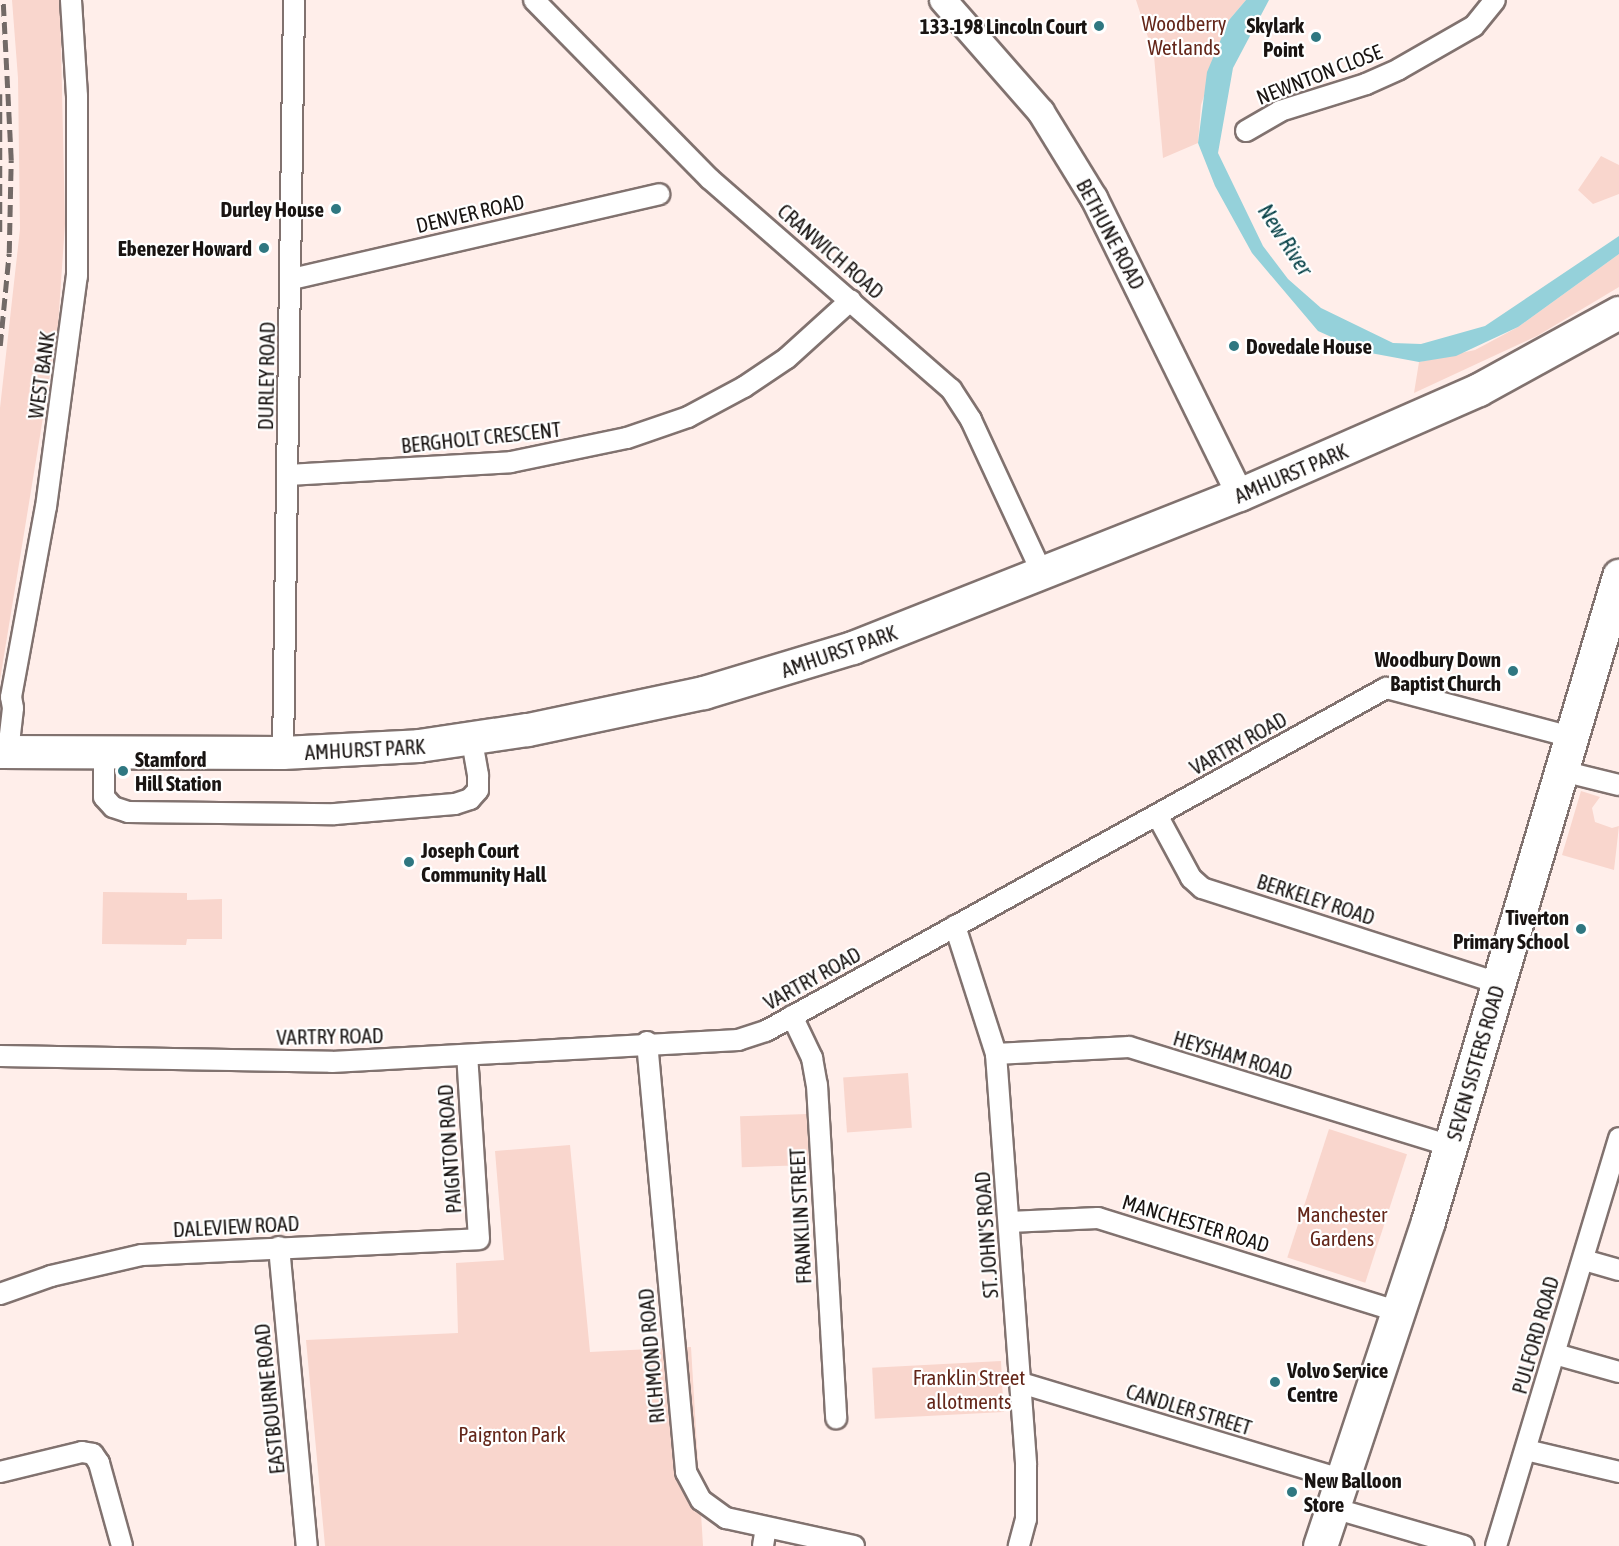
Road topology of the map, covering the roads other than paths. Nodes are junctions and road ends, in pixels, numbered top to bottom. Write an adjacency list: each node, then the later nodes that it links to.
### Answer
1 (72, 0): 17 (street, WEST BANK)
2 (294, 0): 8 (street, DURLEY ROAD)
3 (534, 0): 9 (street, CRANWICH ROAD)
4 (943, 0): 12 (street, BETHUNE ROAD)
5 (1495, 0): 6 (street, NEWNTON CLOSE)
6 (1246, 130)
7 (659, 194): 8 (street, DENVER ROAD)
8 (292, 279): 11 (street, DURLEY ROAD)
9 (851, 300): 11 (street, BERGHOLT CRESCENT); 13 (street, CRANWICH ROAD)
10 (1619, 313): 12 (main road, AMHURST PARK)
11 (288, 475): 18 (street, DURLEY ROAD)
12 (1240, 495): 13 (main road, AMHURST PARK)
13 (1043, 575): 16 (main road, AMHURST PARK)
14 (1619, 576): 15 (highway, SEVEN SISTERS ROAD)
15 (1572, 737): 20 (highway, SEVEN SISTERS ROAD); 22 (street, VARTRY ROAD)
16 (472, 740): 18 (main road, AMHURST PARK); 19 (street)
17 (4, 752): 19 (main road, AMHURST PARK)
18 (283, 753): 19 (main road, AMHURST PARK)
19 (104, 754)
20 (1575, 774): 21 (street); 24 (highway, SEVEN SISTERS ROAD)
21 (1619, 785)
22 (1157, 815): 23 (street, VARTRY ROAD); 24 (street, BERKELEY ROAD)
23 (955, 926): 25 (street, VARTRY ROAD); 27 (street, ST. JOHN'S ROAD)
24 (1498, 983): 31 (highway, SEVEN SISTERS ROAD)
25 (792, 1016): 26 (street, VARTRY ROAD); 42 (street, FRANKLIN STREET)
26 (647, 1042): 28 (street, VARTRY ROAD); 47 (street, RICHMOND ROAD)
27 (996, 1054): 31 (street, HEYSHAM ROAD); 32 (street, ST. JOHN'S ROAD)
28 (467, 1055): 29 (street, VARTRY ROAD); 33 (street, PAIGNTON ROAD)
29 (0, 1056)
30 (1619, 1138): 35 (street, PULFORD ROAD)
31 (1451, 1146): 38 (highway, SEVEN SISTERS ROAD)
32 (1009, 1222): 38 (street, MANCHESTER ROAD); 41 (street, ST. JOHN'S ROAD)
33 (479, 1239): 34 (street, DALEVIEW ROAD)
34 (279, 1247): 37 (street, DALEVIEW ROAD); 49 (street, EASTBOURNE ROAD)
35 (1584, 1260): 36 (street); 39 (street, PULFORD ROAD)
36 (1619, 1270)
37 (0, 1294)
38 (1399, 1312): 46 (highway, SEVEN SISTERS ROAD)
39 (1555, 1354): 40 (street); 43 (street, PULFORD ROAD)
40 (1619, 1372)
41 (1021, 1383): 46 (street, CANDLER STREET); 51 (street, ST. JOHN'S ROAD)
42 (836, 1418)
43 (1526, 1450): 45 (street); 54 (street, PULFORD ROAD)
44 (0, 1472): 48 (street)
45 (1619, 1472)
46 (1338, 1494): 52 (highway, SEVEN SISTERS ROAD); 53 (street, CANDLER STREET)
47 (765, 1537): 50 (street, RICHMOND ROAD)
48 (122, 1546)
49 (307, 1546)
50 (854, 1546)
51 (1019, 1546)
52 (1320, 1546)
53 (1464, 1546)
54 (1496, 1546)

